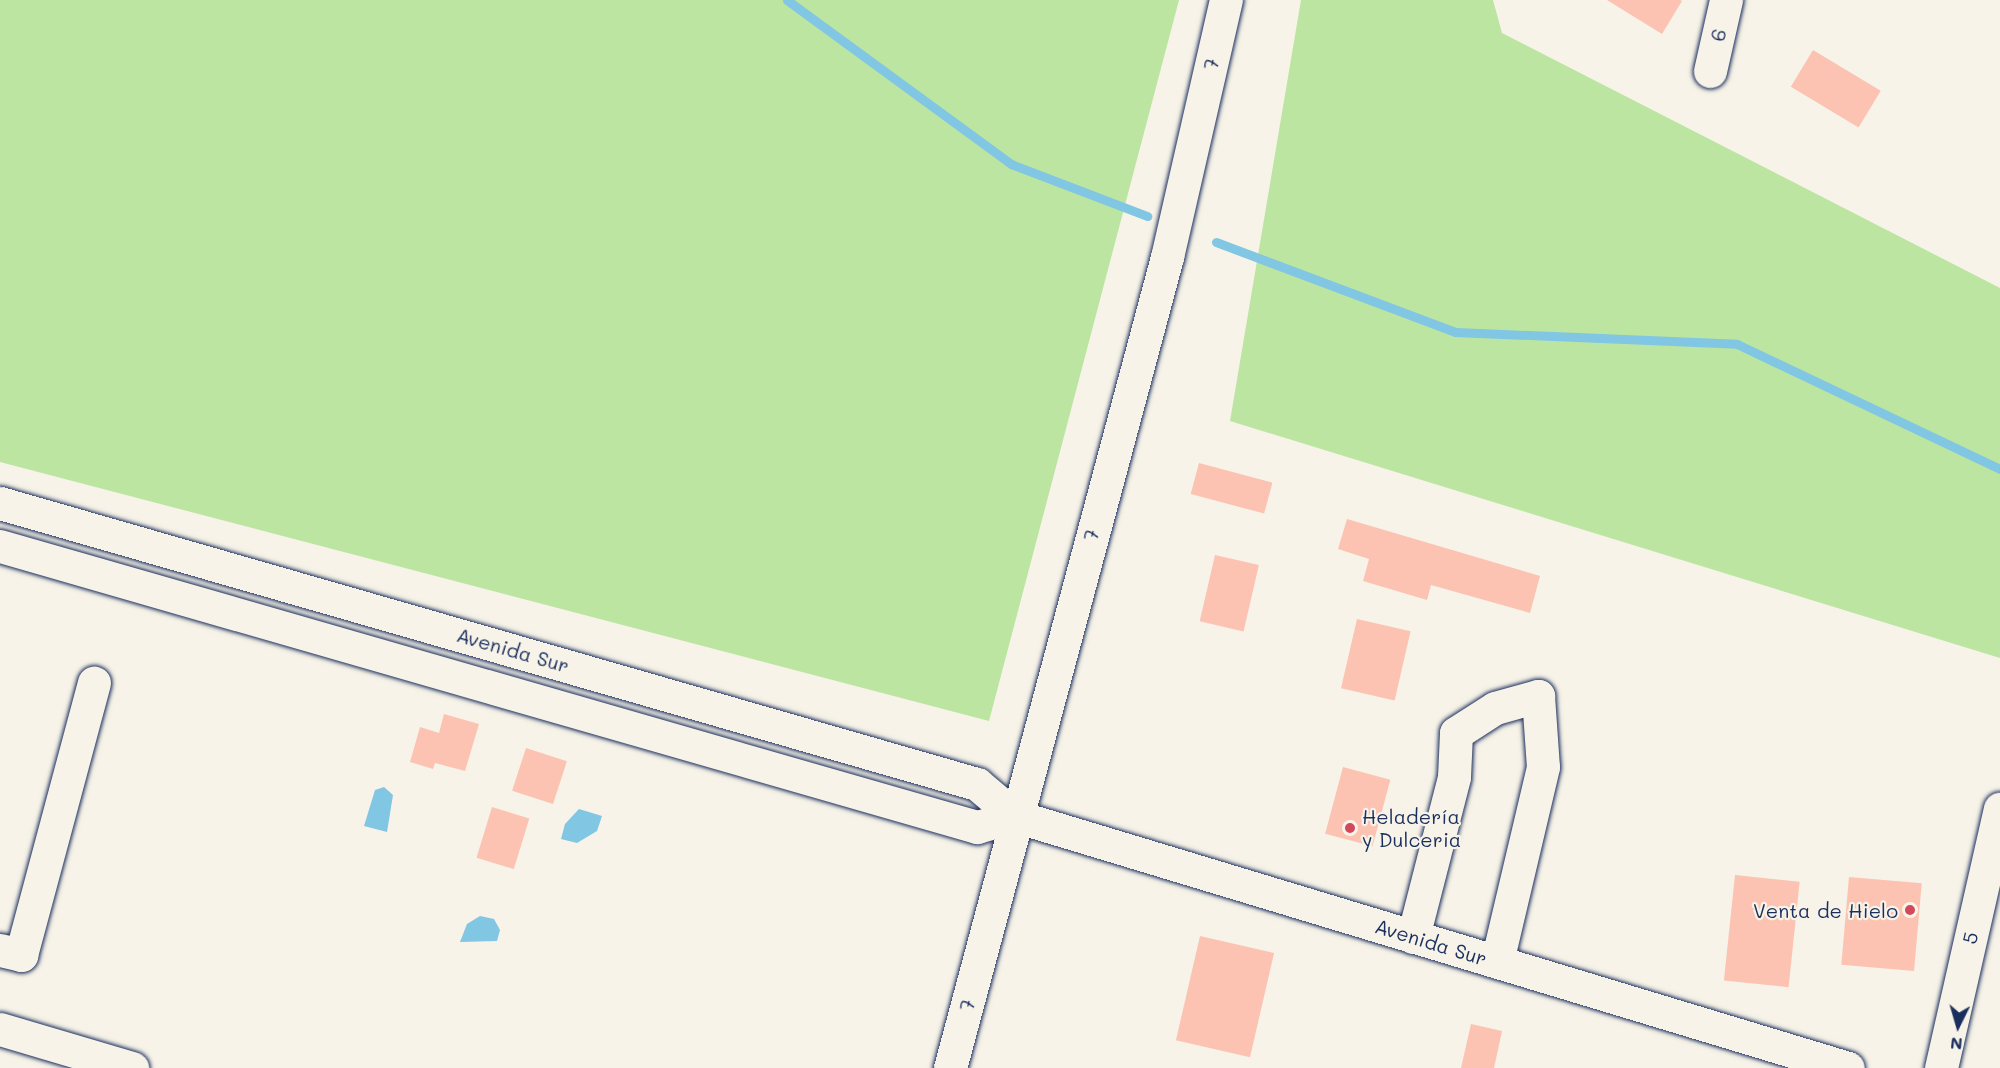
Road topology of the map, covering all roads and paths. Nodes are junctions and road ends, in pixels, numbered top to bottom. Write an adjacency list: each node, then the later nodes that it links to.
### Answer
1 (1226, 0): 8 (street, 7)
2 (1726, 0): 3 (street, 6)
3 (1710, 71)
4 (0, 502): 8 (street, Avenida Sur)
5 (0, 546): 8 (street)
6 (94, 683): 10 (street)
7 (2000, 809): 16 (street, 5)
8 (1015, 816): 9 (street, Avenida Sur); 14 (street, 7)
9 (1413, 937): 11 (street, Avenida Sur); 11 (street)
10 (0, 950)
11 (1497, 962): 15 (street, Avenida Sur)
12 (0, 1029): 13 (street)
13 (132, 1068)
14 (950, 1068)
15 (1848, 1068)
16 (1941, 1068)

